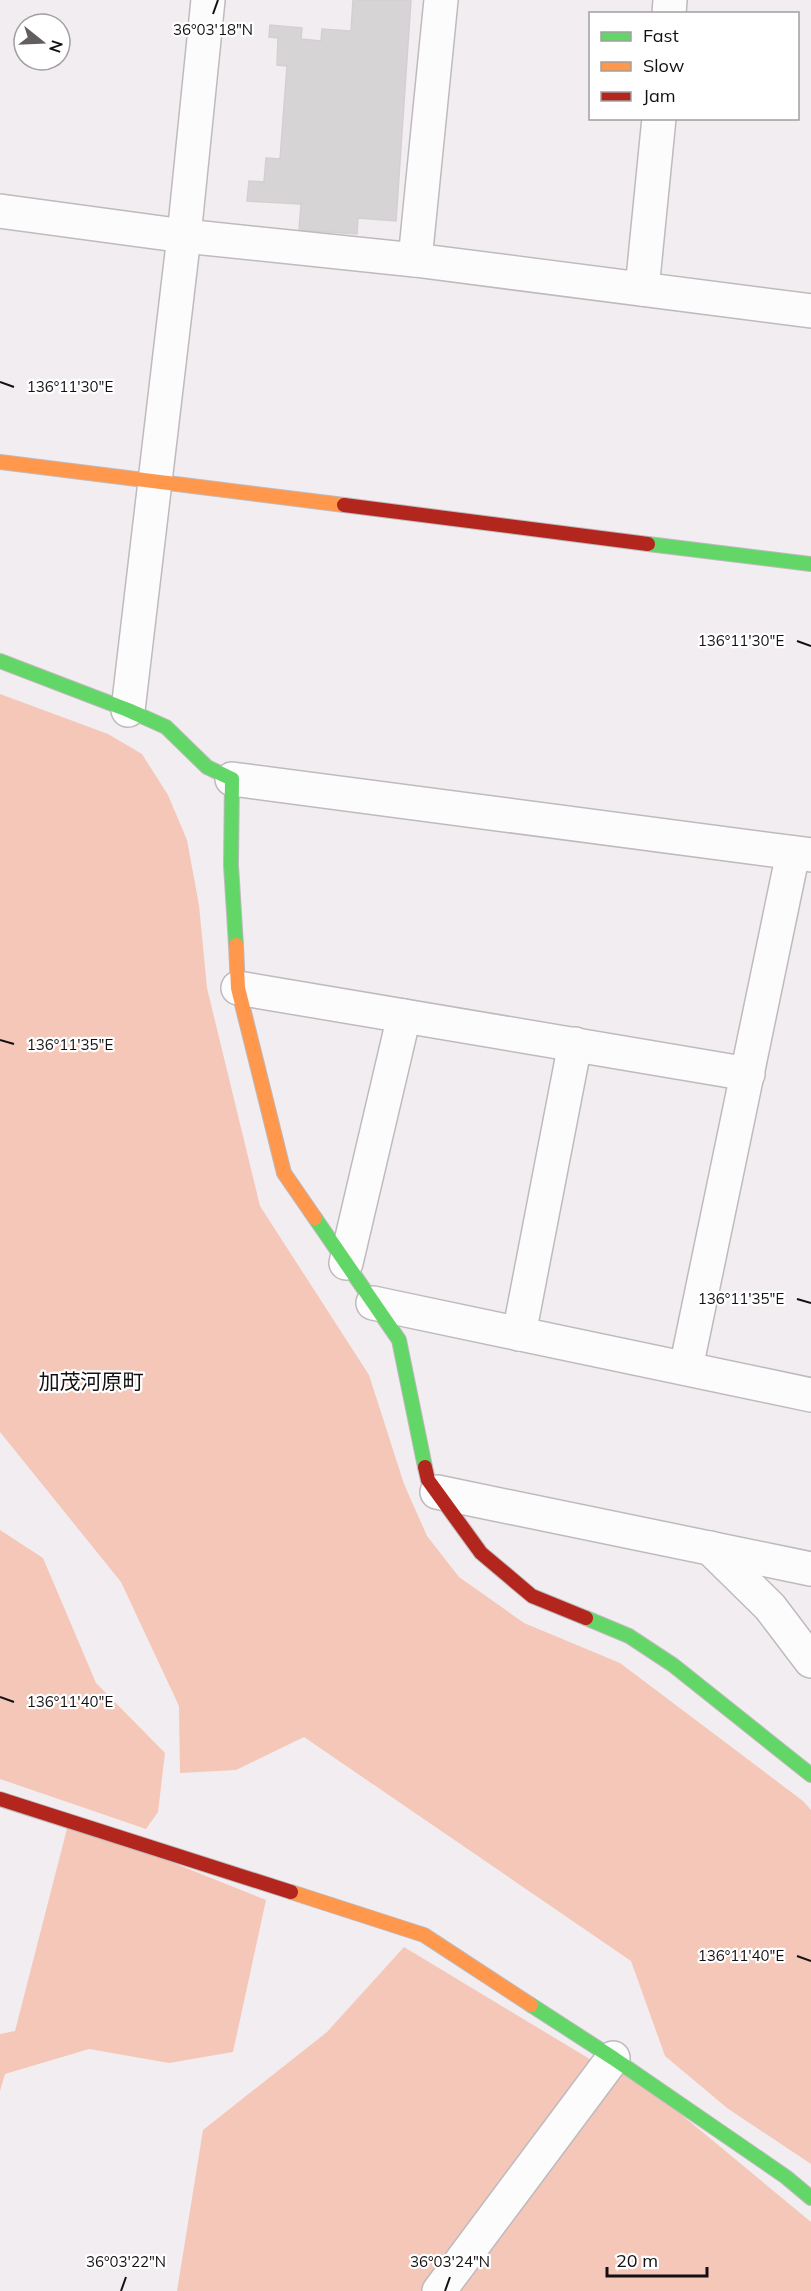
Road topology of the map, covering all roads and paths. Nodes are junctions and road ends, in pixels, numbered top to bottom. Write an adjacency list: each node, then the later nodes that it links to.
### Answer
1 (208, 0): 5 (street)
2 (441, 0): 6 (street)
3 (659, 120): 7 (street)
4 (0, 211): 5 (street)
5 (184, 236): 6 (street); 10 (street)
6 (415, 260): 7 (street)
7 (642, 289): 8 (street)
8 (811, 311)
9 (0, 462): 10 (street)
10 (154, 481): 11 (street); 13 (street)
11 (811, 564)
12 (0, 661): 13 (street)
13 (128, 710): 14 (street)
14 (232, 779): 15 (street); 16 (street)
15 (802, 854): 19 (street)
16 (238, 988): 17 (street); 20 (street)
17 (404, 1016): 18 (street); 20 (street)
18 (575, 1044): 19 (street); 22 (street)
19 (748, 1074): 23 (street)
20 (346, 1263): 21 (street)
21 (373, 1303): 22 (street); 25 (street)
22 (519, 1334): 23 (street)
23 (686, 1368): 24 (street)
24 (811, 1395)
25 (437, 1491): 26 (street); 29 (street)
26 (710, 1548): 27 (street); 28 (street)
27 (811, 1569)
28 (811, 1661)
29 (811, 1775)
30 (0, 1799): 31 (street)
31 (613, 2058): 32 (street); 33 (street)
32 (811, 2198)
33 (438, 2291)

